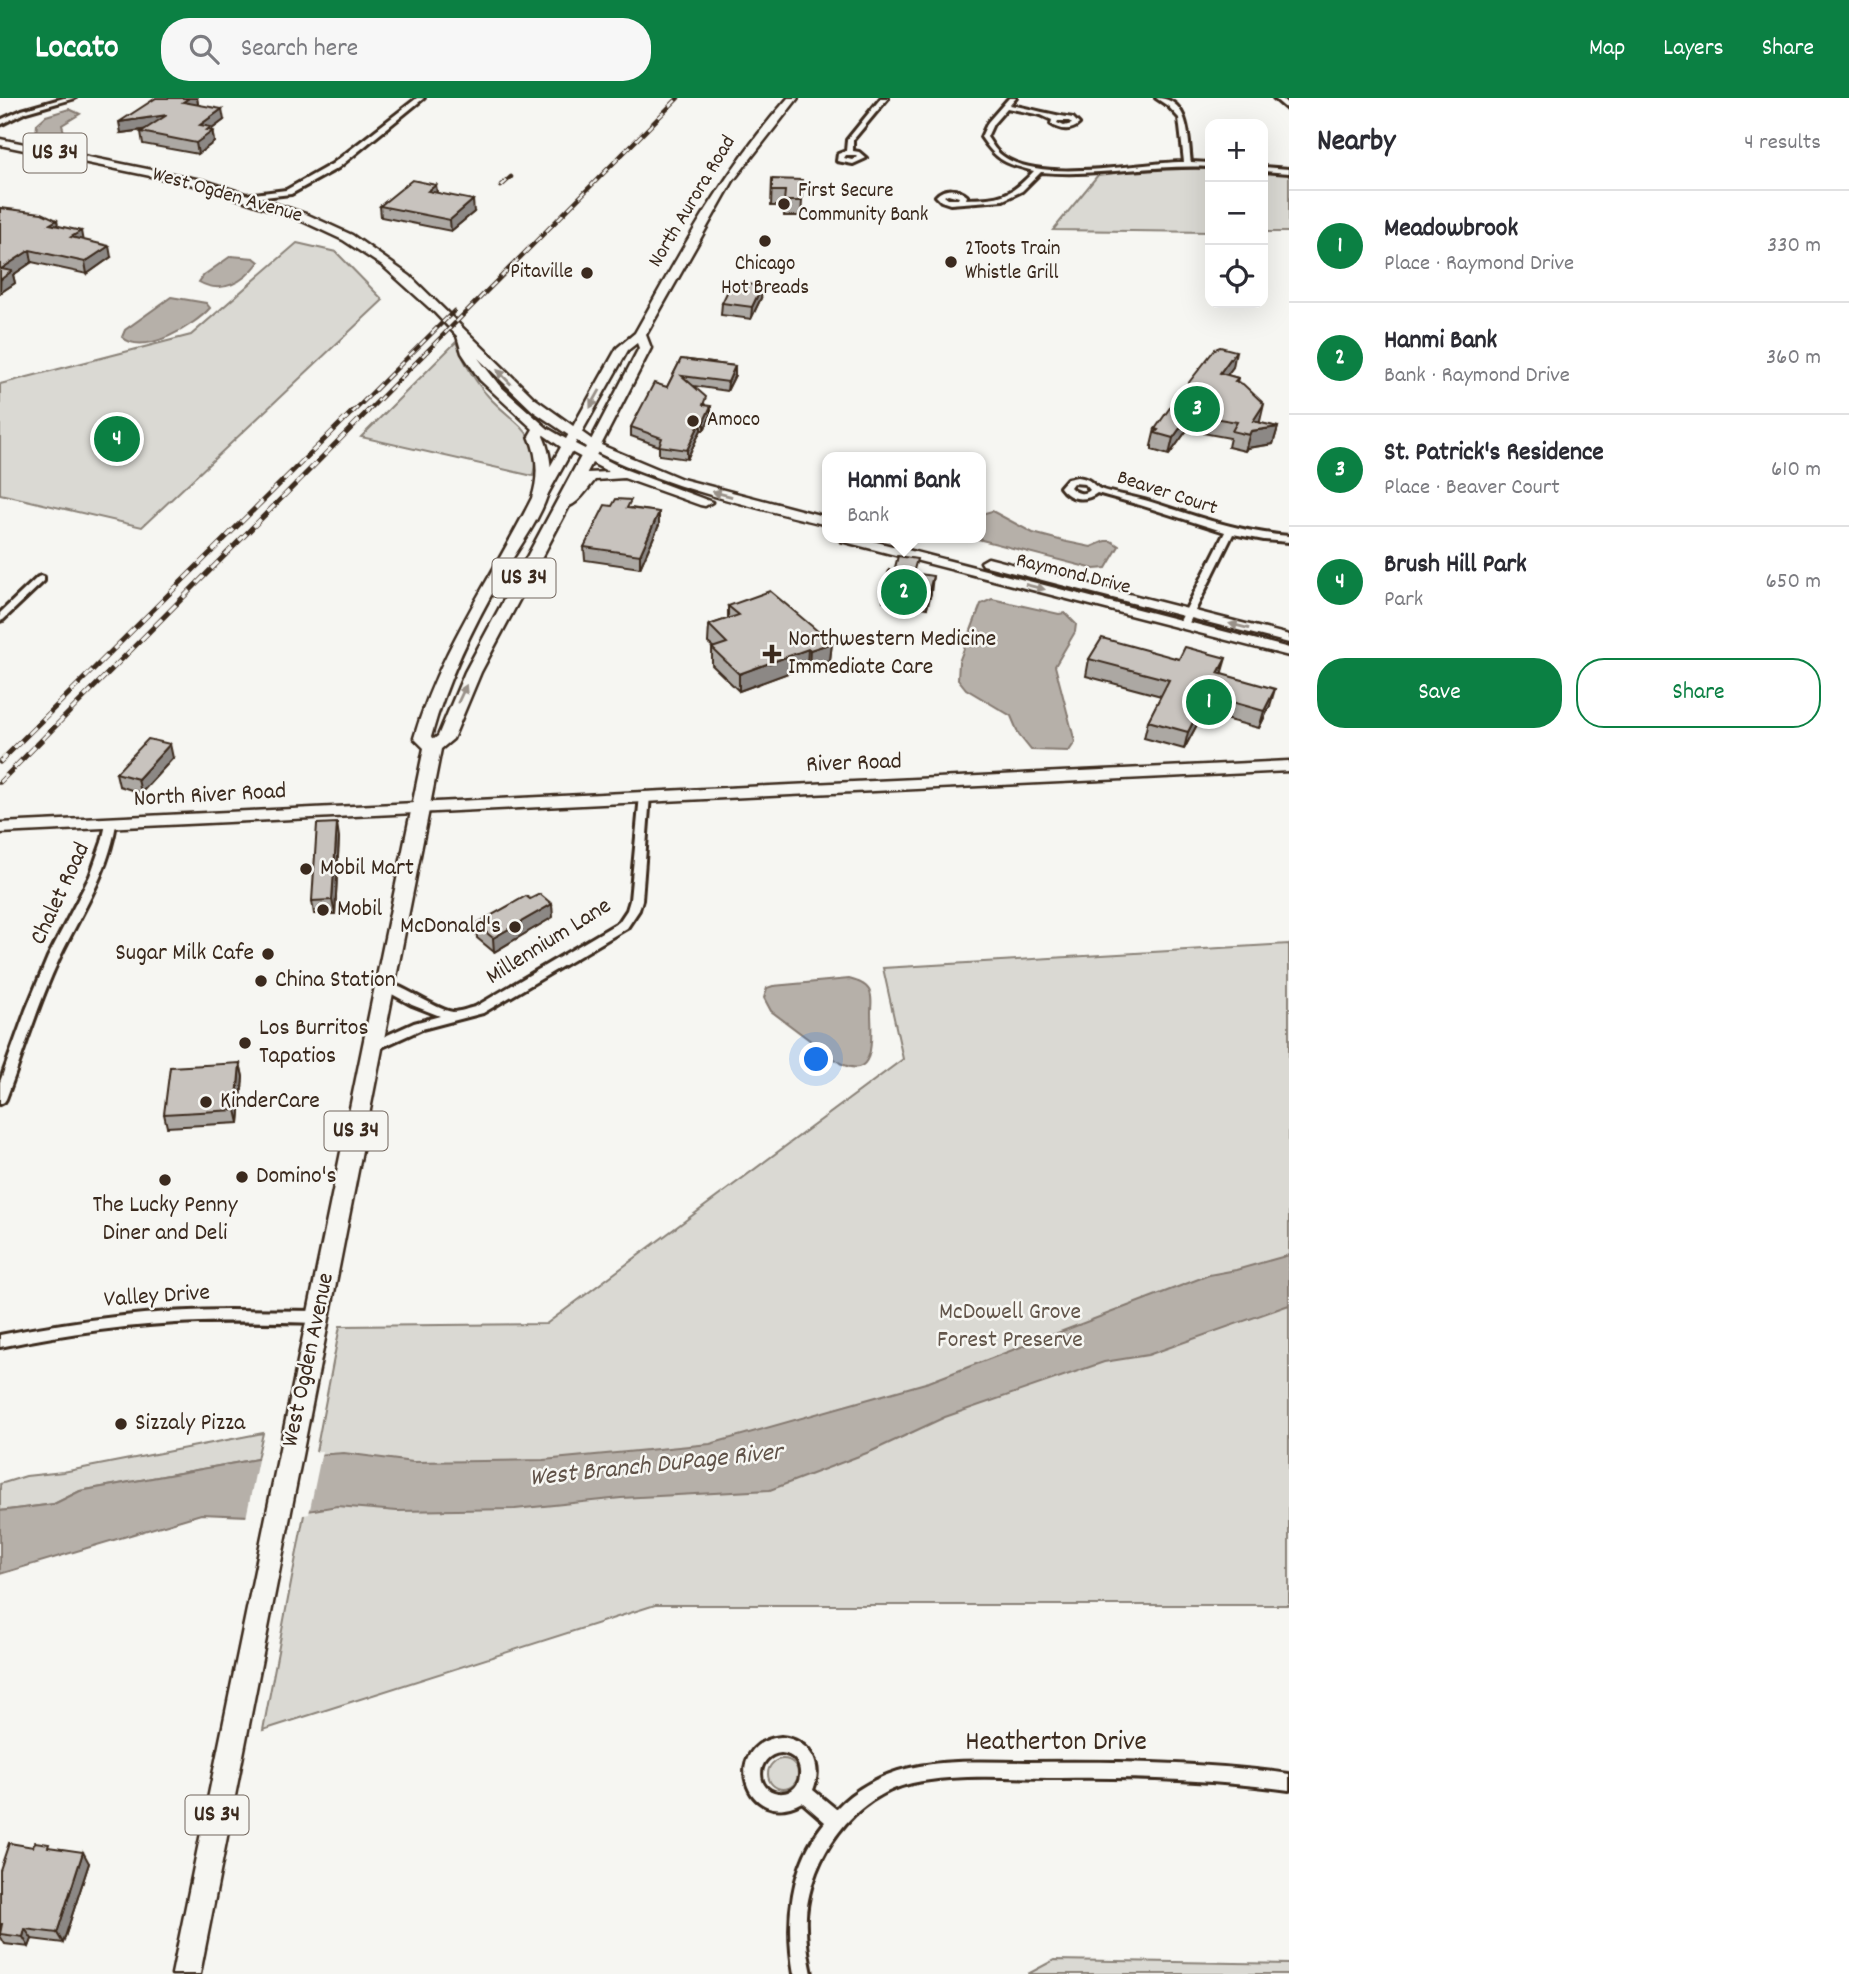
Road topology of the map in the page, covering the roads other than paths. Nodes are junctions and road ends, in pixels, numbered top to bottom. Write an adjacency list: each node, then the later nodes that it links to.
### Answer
1 (72, 98): 11 (street)
2 (421, 98): 19 (street)
3 (793, 98): 24 (street, North Aurora Road)
4 (886, 98): 13 (street)
5 (1013, 98): 8 (street)
6 (1159, 98): 14 (street)
7 (1277, 98): 9 (street)
8 (1006, 106): 10 (street); 17 (street)
9 (1289, 110)
10 (1056, 119)
11 (0, 123)
12 (0, 142): 20 (main road, West Ogden Avenue / US 34)
13 (849, 152)
14 (1188, 164): 15 (street); 17 (street)
15 (1205, 165)
16 (1268, 169): 18 (street)
17 (1039, 170): 21 (street)
18 (1289, 171)
19 (288, 192): 20 (street); 22 (street)
20 (246, 198): 22 (main road, West Ogden Avenue / US 34)
21 (961, 201)
22 (291, 213): 23 (main road, West Ogden Avenue / US 34)
23 (461, 333): 25 (main road, West Ogden Avenue / US 34); 26 (main road, West Ogden Avenue / US 34, one-way to 23)
24 (640, 335): 26 (street, North Aurora Road, one-way to 26); 27 (street, North Aurora Road)
25 (540, 428): 26 (street); 30 (main road)
26 (572, 441): 27 (main road, West Ogden Avenue / US 34); 30 (street, North Aurora Road)
27 (591, 452): 28 (street); 31 (main road, West Ogden Avenue / US 34); 32 (street, one-way to 27)
28 (628, 476): 31 (street); 33 (street)
29 (1095, 490): 34 (street, Beaver Court)
30 (540, 496): 38 (main road, North Aurora Road)
31 (562, 505): 44 (main road, West Ogden Avenue / US 34, one-way to 31)
32 (822, 520)
33 (822, 532)
34 (1229, 532): 35 (street, Beaver Court); 41 (street)
35 (1289, 539)
36 (867, 543): 41 (street, Raymond Drive, one-way to 41)
37 (911, 543): 41 (street, Raymond Drive)
38 (507, 552): 44 (main road, West Ogden Avenue / US 34)
39 (41, 579): 40 (street)
40 (0, 618)
41 (1186, 619): 42 (street, Raymond Drive, one-way to 41); 43 (street, Raymond Drive)
42 (1289, 639)
43 (1289, 652)
44 (433, 747): 47 (main road, West Ogden Avenue / US 34)
45 (1289, 766): 46 (street, River Road)
46 (645, 796): 47 (street, River Road); 51 (street, Millennium Lane)
47 (422, 808): 48 (street, North River Road); 50 (main road, West Ogden Avenue / US 34)
48 (111, 824): 49 (street, North River Road); 53 (street, Chalet Road)
49 (0, 828)
50 (385, 985): 51 (street); 52 (main road, West Ogden Avenue / US 34)
51 (455, 1017): 52 (street, Millennium Lane)
52 (374, 1046): 54 (main road, West Ogden Avenue / US 34)
53 (0, 1099)
54 (319, 1317): 55 (street, Valley Drive); 59 (main road, West Ogden Avenue / US 34)
55 (0, 1341)
56 (1289, 1782): 58 (street, Heatherton Drive)
57 (803, 1792): 58 (street)
58 (836, 1820): 60 (street)
59 (186, 1974)
60 (803, 1974)

